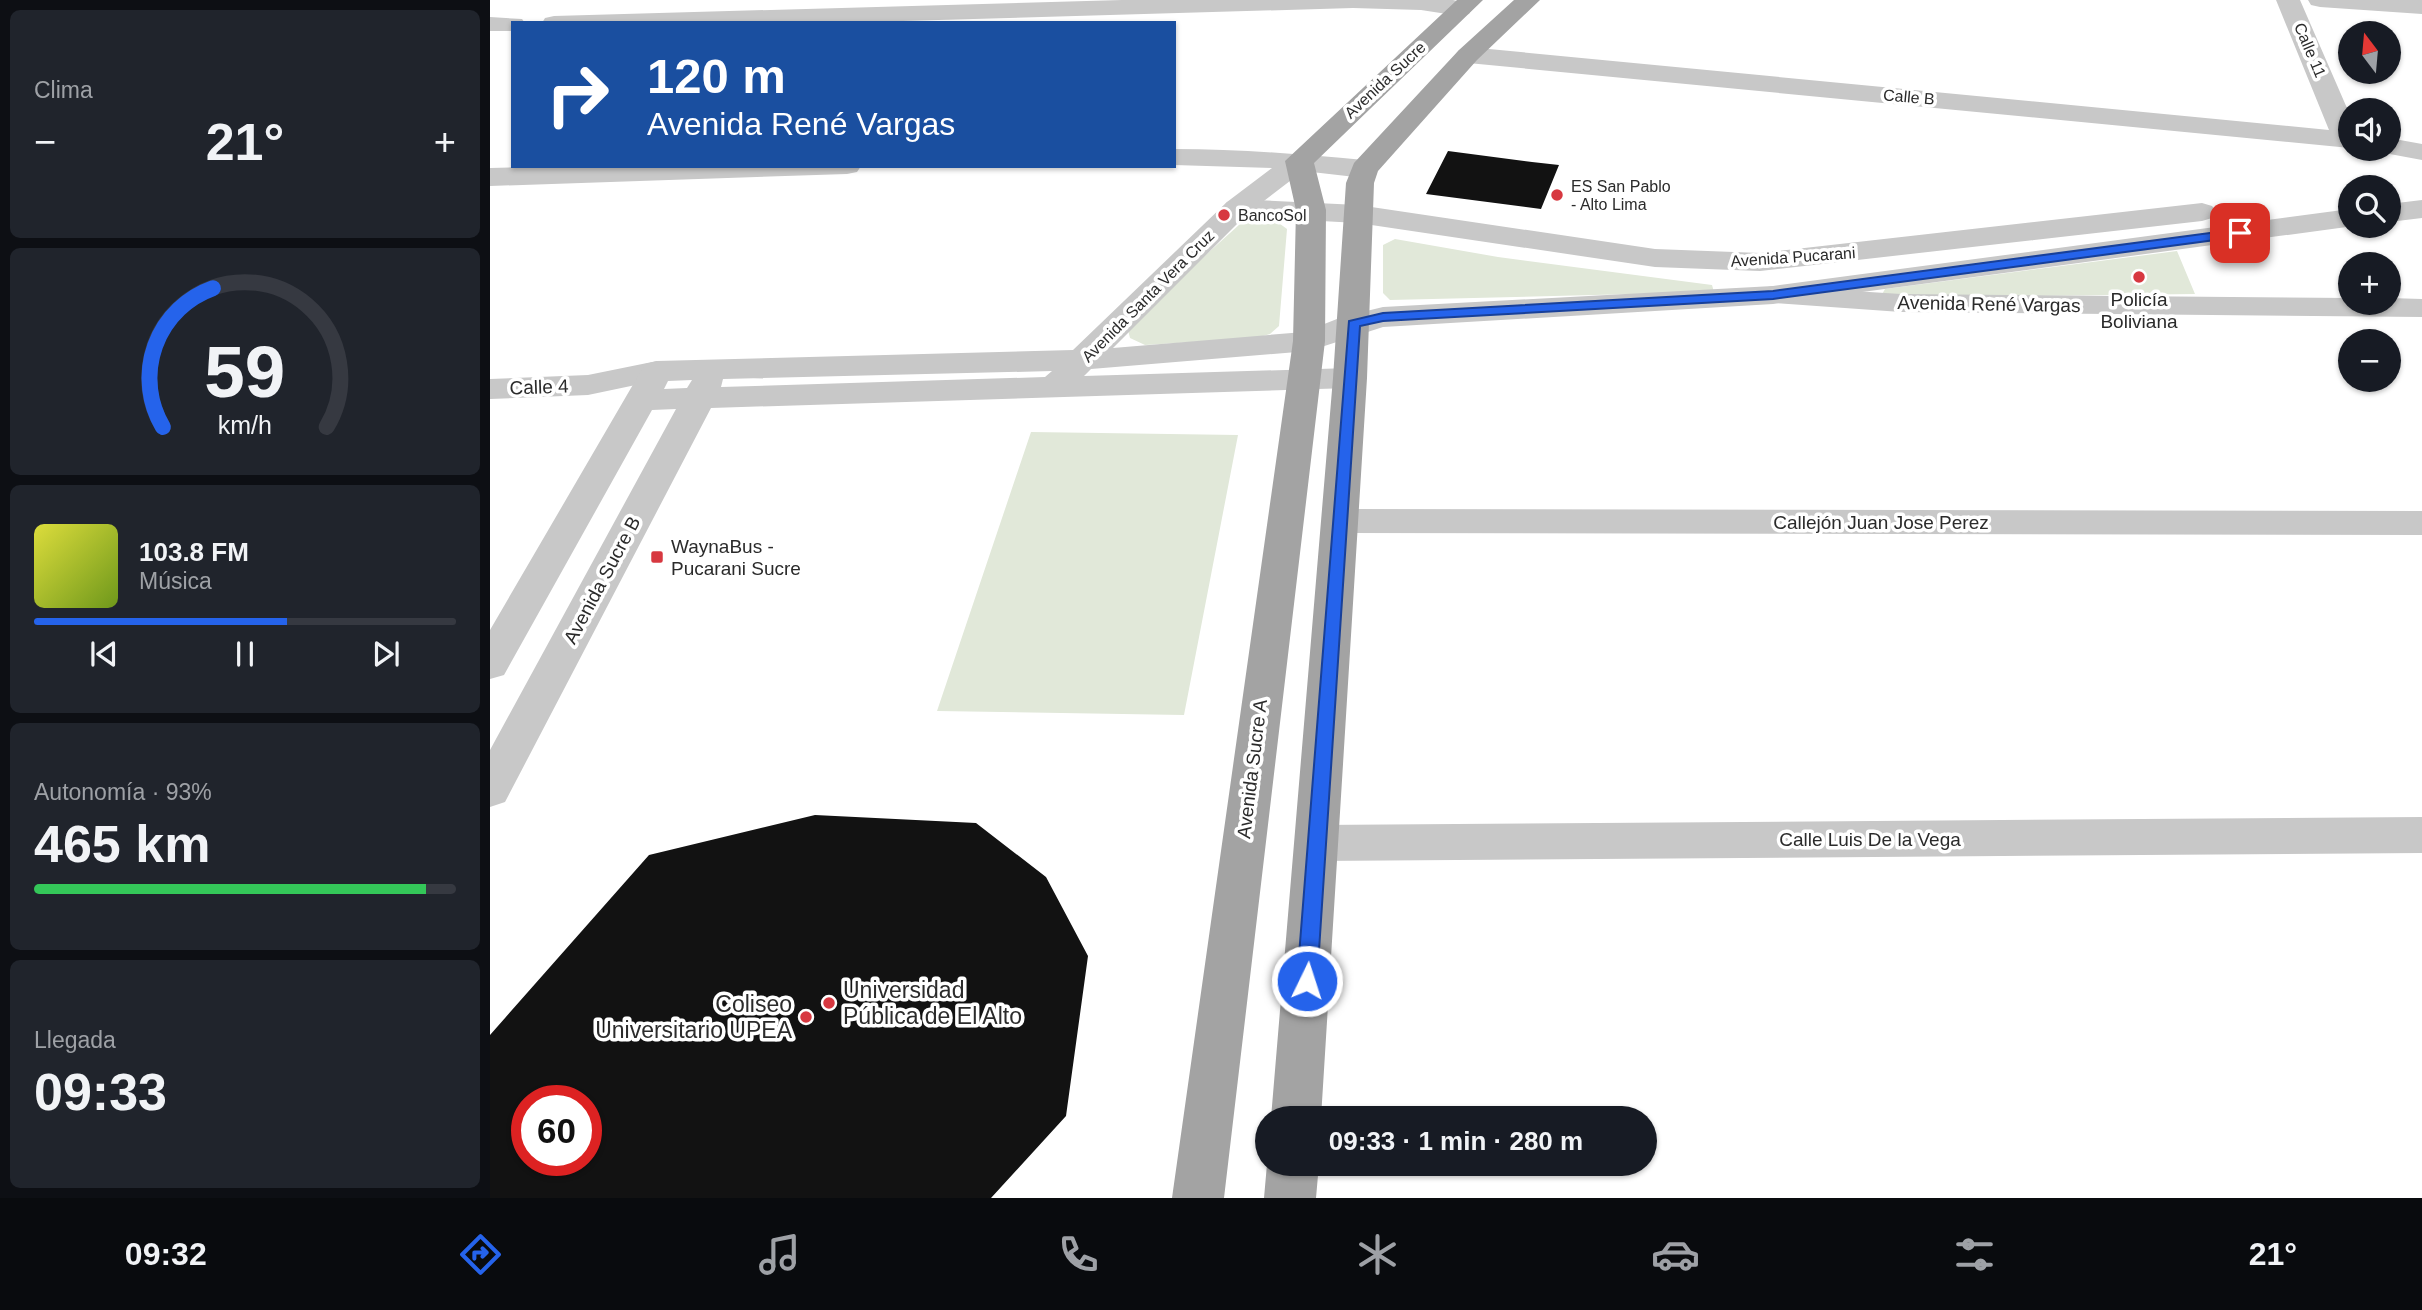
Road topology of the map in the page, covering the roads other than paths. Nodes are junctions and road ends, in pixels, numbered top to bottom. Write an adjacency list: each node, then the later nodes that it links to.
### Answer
1 (1528, 0): 12 (main road)
2 (2288, 0): 13 (street, Calle 11)
3 (2320, 0): 7 (street)
4 (1353, 1): 5 (street); 6 (street)
5 (1050, 5): 8 (street)
6 (1466, 5): 18 (main road, Avenida Sucre)
7 (2422, 7)
8 (750, 9): 9 (street)
9 (582, 21)
10 (490, 24): 11 (street)
11 (511, 24)
12 (1468, 55): 14 (street, Calle B); 20 (main road)
13 (2338, 116)
14 (2338, 138)
15 (2401, 148): 16 (street)
16 (2422, 152)
17 (1176, 157): 18 (street)
18 (1299, 161): 20 (street); 25 (street, Avenida Santa Vera Cruz); 27 (main road)
19 (781, 168): 21 (street)
20 (1364, 169): 29 (main road)
21 (490, 177)
22 (2422, 186): 23 (street)
23 (2401, 189)
24 (2338, 196): 31 (street, Avenida Pucarani)
25 (1237, 208): 27 (street, Avenida Pucarani); 35 (street, Avenida Santa Vera Cruz)
26 (2422, 209): 28 (street)
27 (1311, 210): 29 (street, Avenida Pucarani); 36 (main road)
28 (2401, 212)
29 (1358, 214): 31 (street, Avenida Pucarani); 34 (main road)
30 (2338, 220): 32 (street, Avenida Pucarani)
31 (1760, 262): 32 (street)
32 (1773, 295): 33 (street, Avenida René Vargas); 34 (street, Avenida René Vargas)
33 (2422, 308)
34 (1353, 324): 36 (street, Avenida René Vargas); 37 (main road)
35 (1084, 360): 36 (street); 39 (street); 40 (street, Avenida Santa Vera Cruz)
36 (1305, 360): 37 (street); 40 (street); 50 (main road, Avenida Sucre A)
37 (1350, 377): 42 (main road)
38 (649, 385): 39 (street, Calle 4); 41 (street, Calle 4); 44 (street)
39 (706, 385): 40 (street); 45 (street, Avenida Sucre B)
40 (1053, 388)
41 (490, 389)
42 (1340, 521): 43 (street, Callejón Juan Jose Perez); 47 (main road)
43 (2422, 523)
44 (490, 665)
45 (490, 790)
46 (2422, 835): 47 (street, Calle Luis De la Vega)
47 (1317, 843): 48 (main road)
48 (1297, 1106)
49 (1292, 1176): 51 (main road)
50 (1198, 1198)
51 (1290, 1198)

